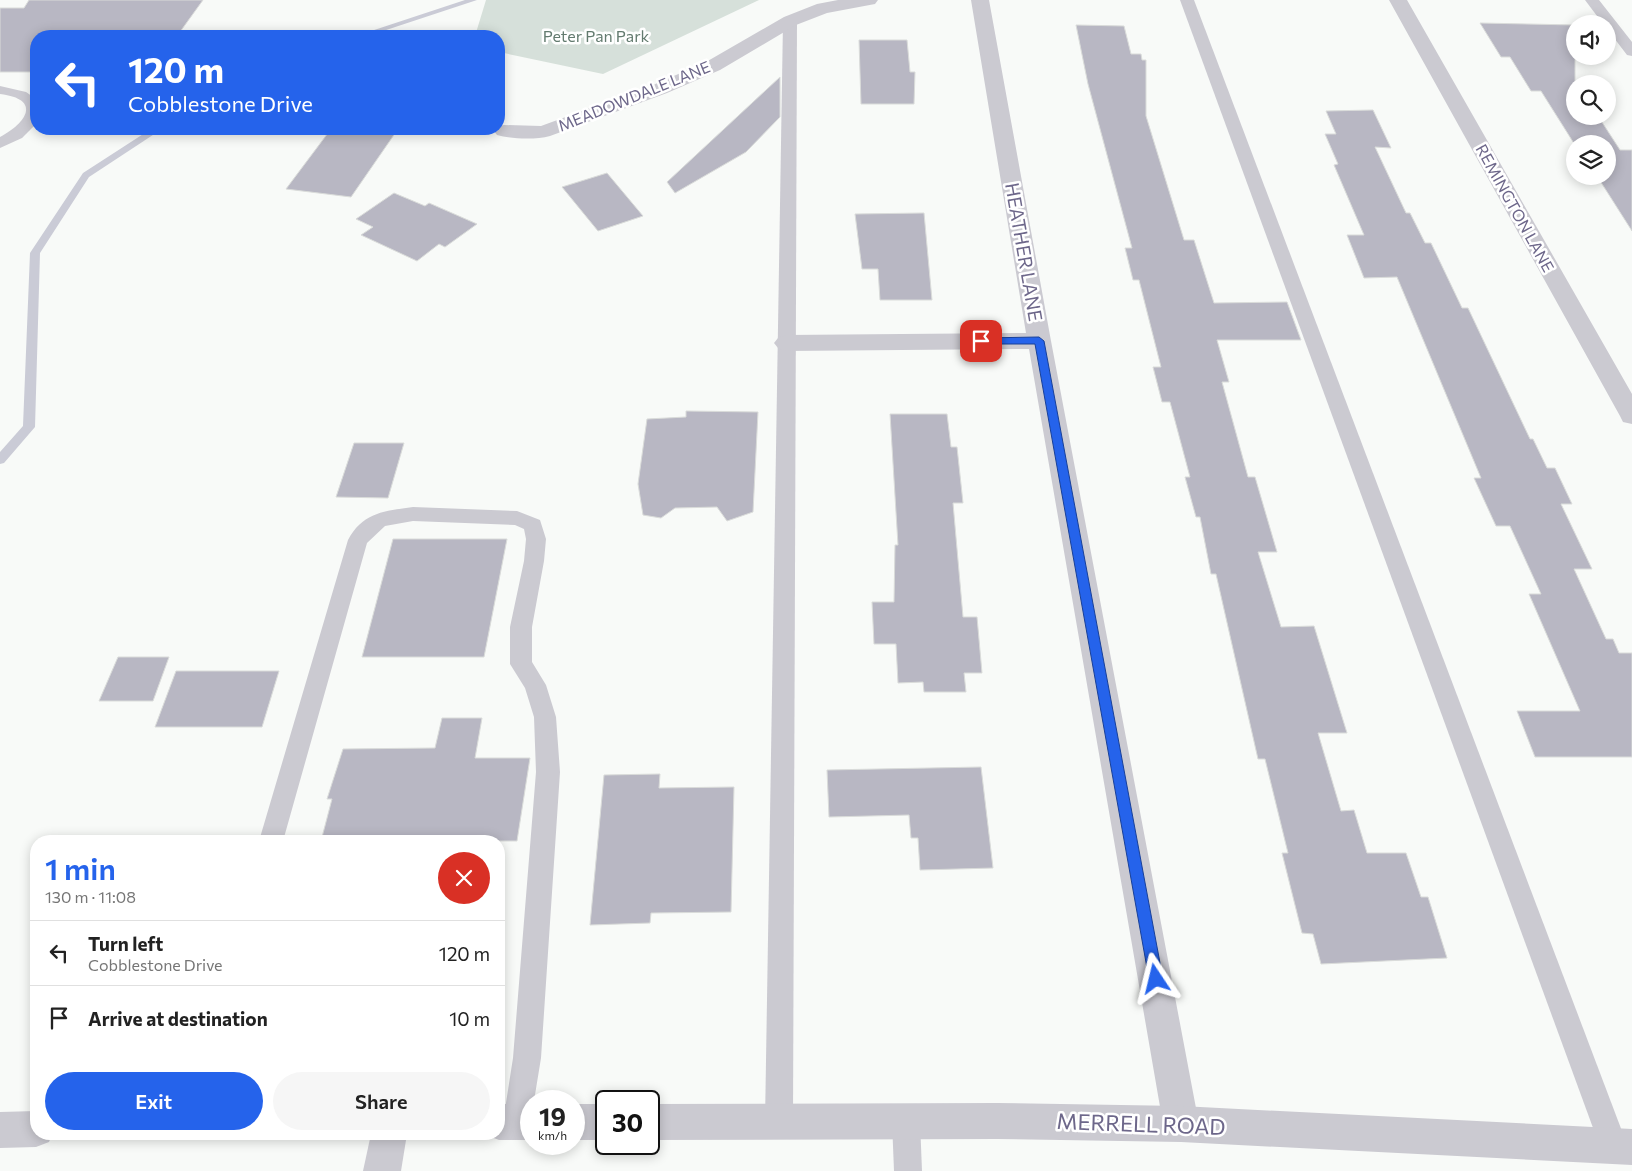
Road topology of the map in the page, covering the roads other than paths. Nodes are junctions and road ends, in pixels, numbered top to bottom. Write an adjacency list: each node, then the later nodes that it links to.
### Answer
1 (869, 0): 6 (street, MEADOWDALE LANE)
2 (980, 0): 13 (street, HEATHER LANE)
3 (1187, 0): 25 (lane)
4 (1398, 0): 15 (street, REMINGTON LANE)
5 (1592, 0): 7 (lane)
6 (790, 21): 11 (street, MEADOWDALE LANE); 14 (lane)
7 (1632, 52)
8 (0, 90): 9 (lane)
9 (30, 100)
10 (30, 123): 12 (lane)
11 (505, 131)
12 (0, 143)
13 (1039, 341): 14 (street); 21 (street, HEATHER LANE)
14 (786, 343): 20 (lane)
15 (1632, 416)
16 (273, 835): 18 (lane)
17 (906, 1121): 20 (street, MERRELL ROAD); 21 (street, MERRELL ROAD); 27 (lane)
18 (516, 1122)
19 (660, 1122): 20 (street, MERRELL ROAD)
20 (779, 1122)
21 (1182, 1124): 25 (street, MERRELL ROAD)
22 (30, 1129): 23 (street)
23 (0, 1130)
24 (388, 1140): 26 (street)
25 (1623, 1147)
26 (382, 1171)
27 (908, 1171)

